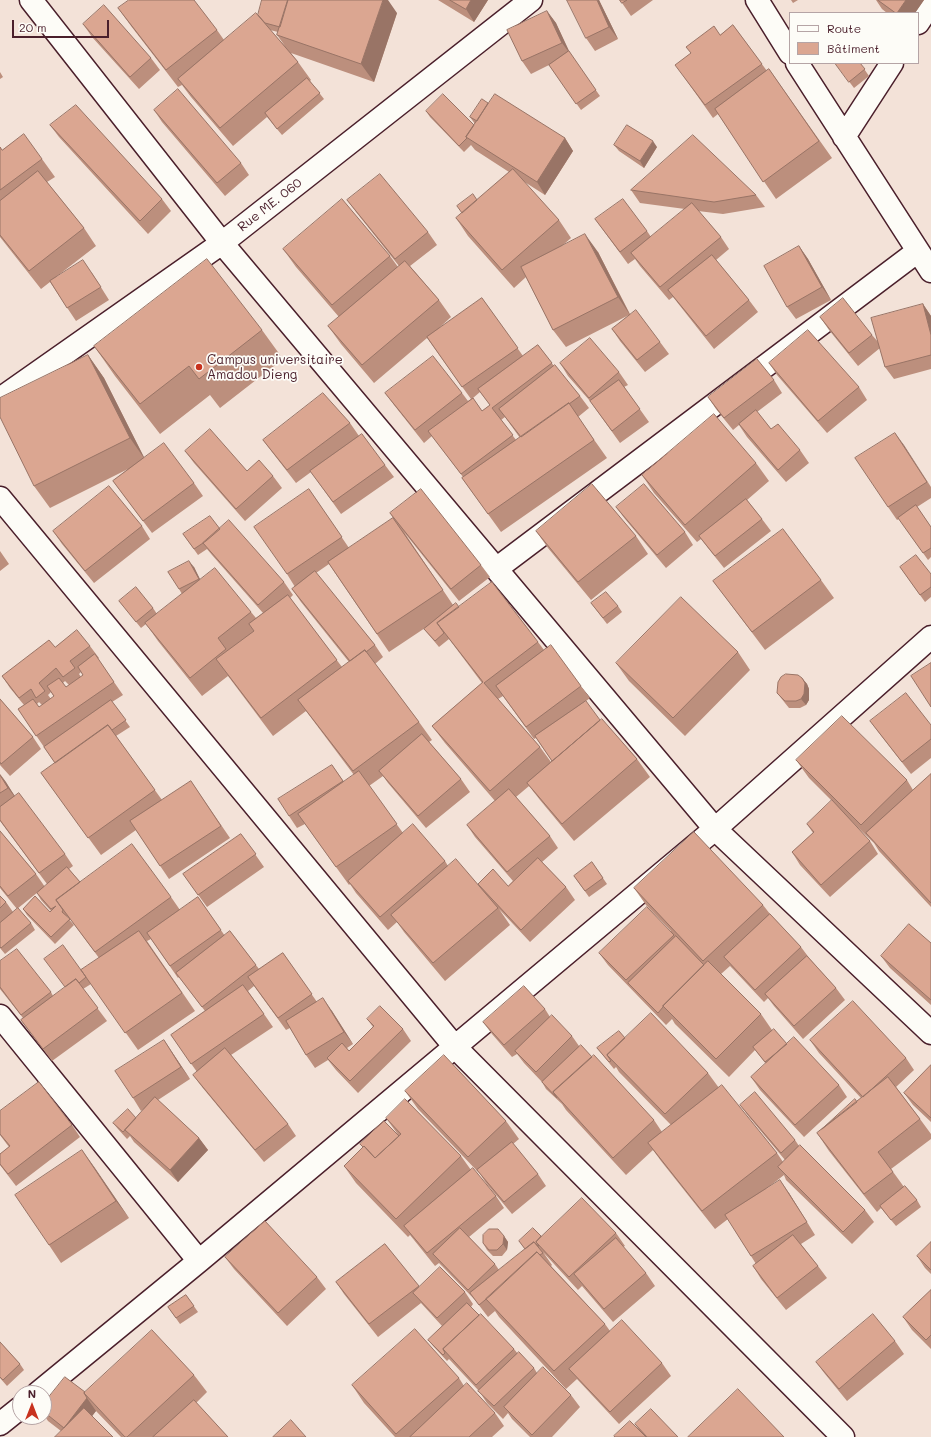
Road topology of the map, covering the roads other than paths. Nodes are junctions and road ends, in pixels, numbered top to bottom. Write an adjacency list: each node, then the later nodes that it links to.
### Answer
1 (31, 0): 10 (street)
2 (531, 0): 10 (street, Rue ME. 060)
3 (756, 0): 6 (street)
4 (931, 3): 5 (street)
5 (919, 21)
6 (789, 51)
7 (798, 64): 9 (street)
8 (891, 64): 9 (street)
9 (844, 137): 11 (street)
10 (222, 243): 13 (street, Rue ME. 060); 15 (street)
11 (918, 250): 12 (street); 15 (street)
12 (931, 270)
13 (0, 399)
14 (0, 498): 20 (street)
15 (496, 569): 17 (street)
16 (931, 637): 17 (street)
17 (715, 829): 19 (street); 20 (street)
18 (0, 1016): 21 (street)
19 (931, 1033)
20 (455, 1047): 21 (street); 25 (street)
21 (199, 1262): 22 (street)
22 (48, 1385)
23 (12, 1414): 24 (street)
24 (0, 1424)
25 (843, 1437)

